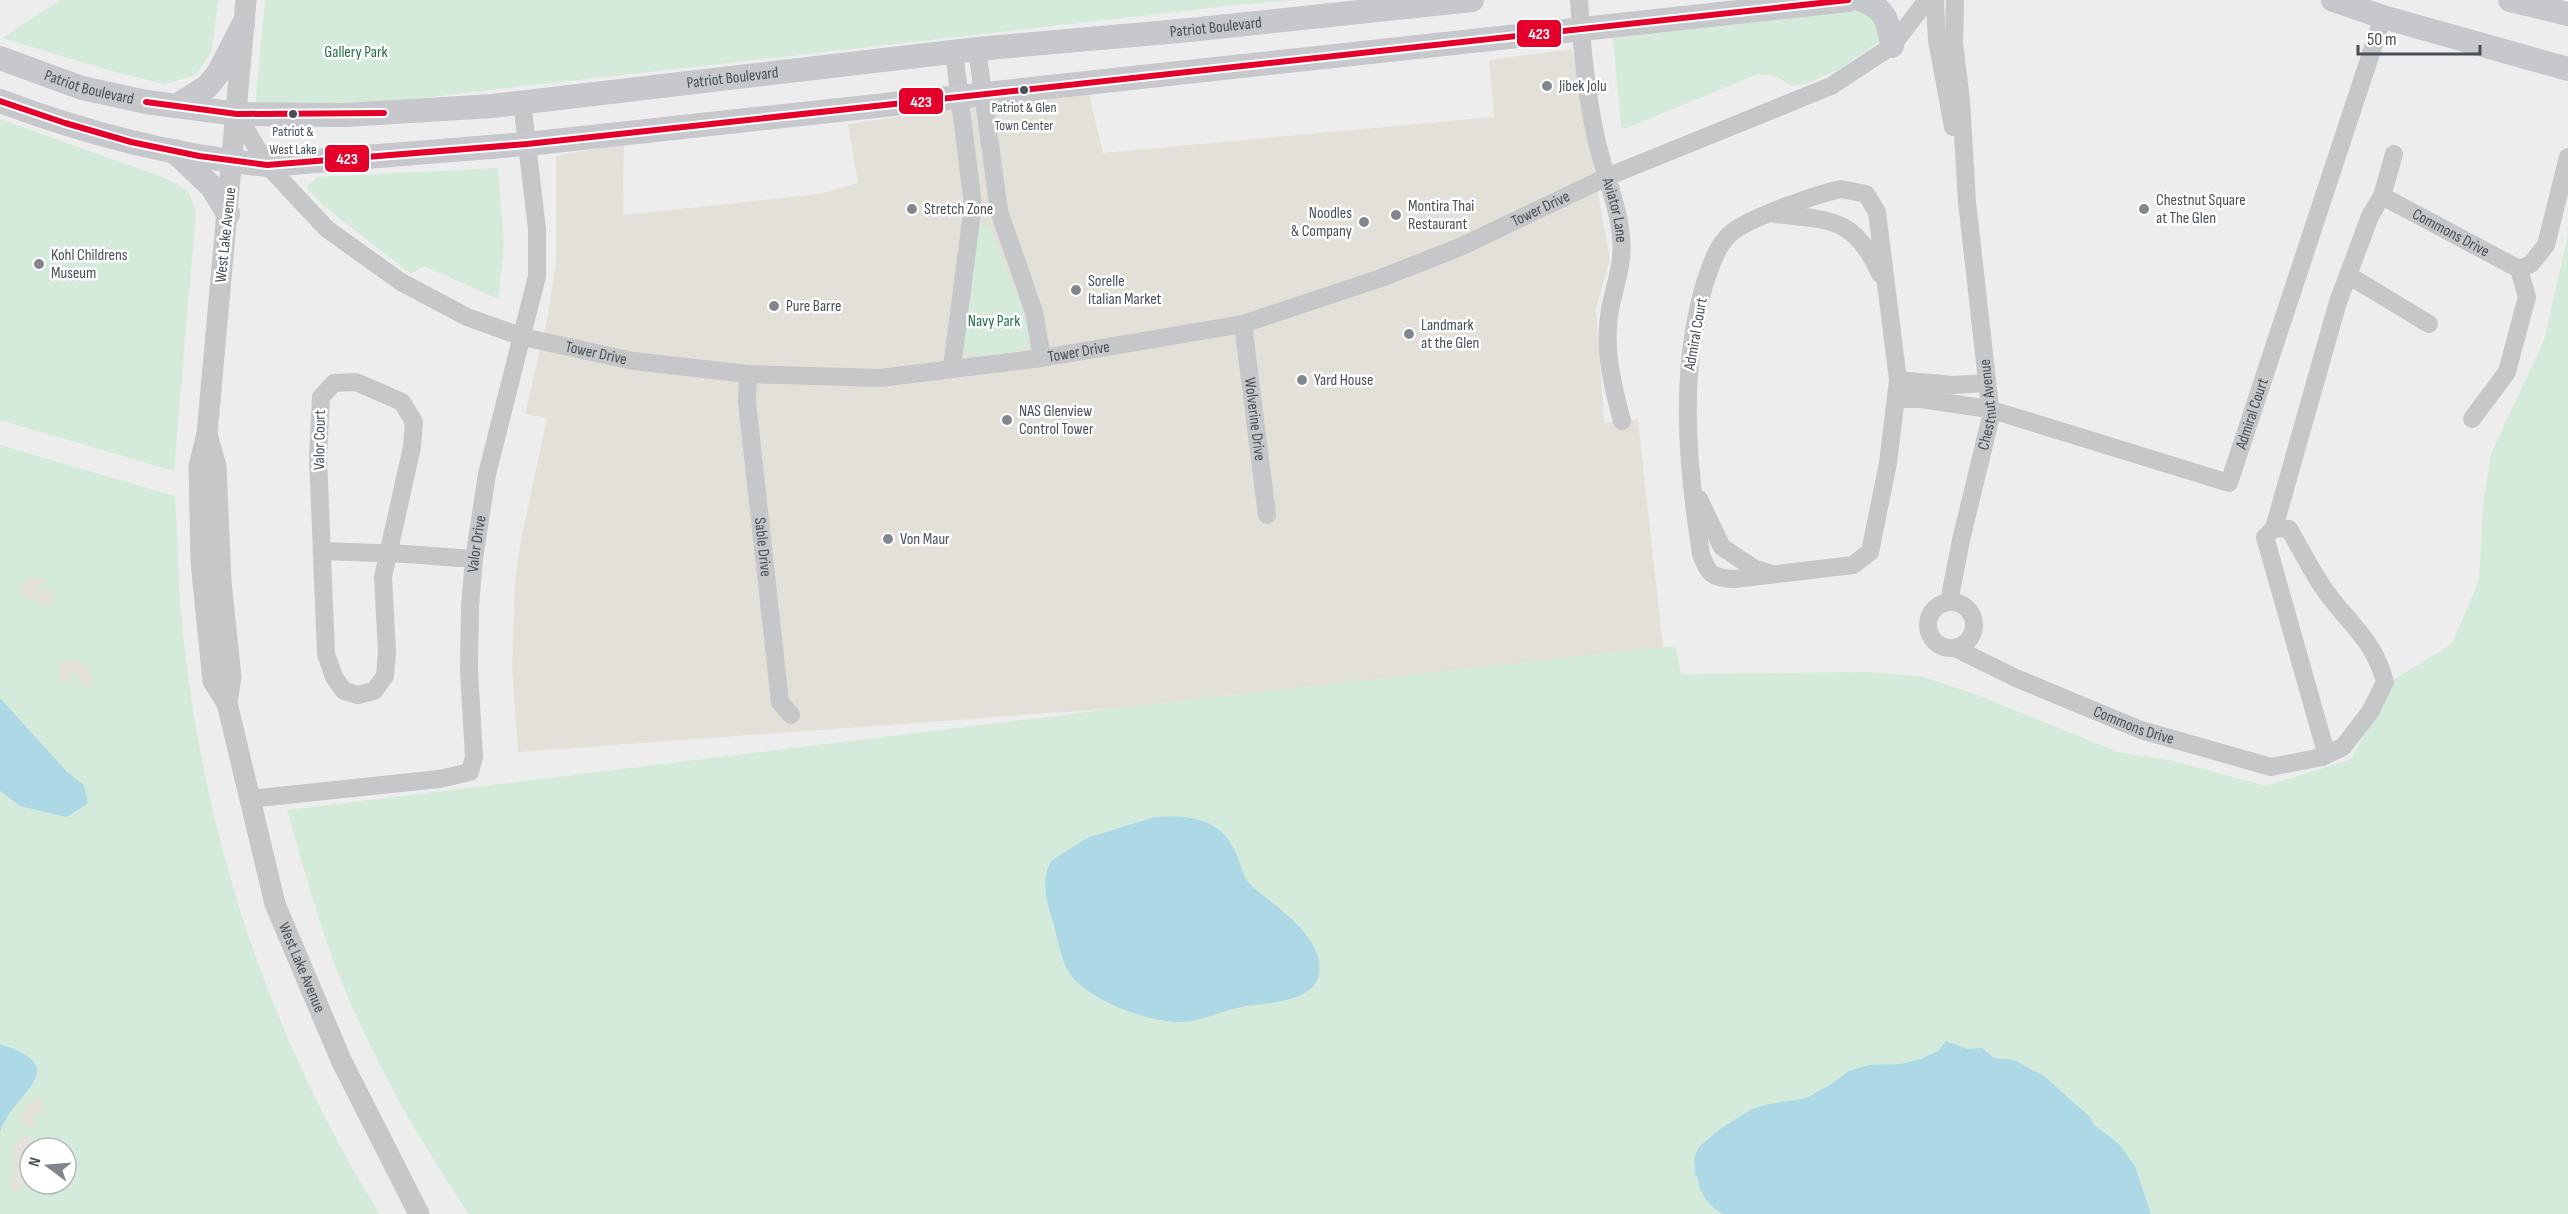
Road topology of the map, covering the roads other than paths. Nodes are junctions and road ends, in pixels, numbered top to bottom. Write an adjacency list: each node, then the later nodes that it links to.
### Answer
1 (246, 0): 13 (street, West Lake Avenue)
2 (1472, 0): 16 (main road, Patriot Boulevard)
3 (1579, 0): 14 (street, Aviator Lane)
4 (1848, 0): 14 (main road)
5 (1862, 0): 15 (main road)
6 (1927, 0): 15 (street, Tower Drive)
7 (1935, 0): 32 (street, Chestnut Avenue)
8 (1955, 0): 32 (street, Chestnut Avenue)
9 (2333, 0): 12 (main road)
10 (2510, 0): 11 (main road)
11 (2568, 14)
12 (2383, 17): 18 (main road); 49 (street, Admiral Court)
13 (243, 26): 22 (main road); 23 (street, West Lake Avenue)
14 (1581, 28): 19 (main road); 30 (street, Aviator Lane)
15 (1892, 46): 30 (street, Tower Drive)
16 (966, 51): 19 (street); 21 (main road, Patriot Boulevard)
17 (0, 58): 22 (main road, Patriot Boulevard)
18 (2568, 69)
19 (971, 97): 24 (main road); 35 (street); 36 (street)
20 (0, 102): 25 (main road)
21 (522, 102): 23 (main road, Patriot Boulevard); 24 (street, Valor Drive)
22 (177, 106): 23 (main road, Patriot Boulevard)
23 (237, 114): 28 (street, West Lake Avenue); 29 (street, Tower Drive)
24 (526, 144): 29 (main road); 42 (street, Valor Drive)
25 (174, 151): 28 (main road); 34 (main road)
26 (2394, 154): 31 (street)
27 (2568, 157): 37 (street)
28 (233, 162): 29 (main road); 34 (street, West Lake Avenue)
29 (267, 165): 42 (street, Tower Drive)
30 (1607, 177): 40 (street, Tower Drive); 51 (street, Aviator Lane)
31 (2382, 196): 37 (street, Commons Drive); 38 (street)
32 (1967, 202): 47 (street, Chestnut Avenue)
33 (1773, 213): 39 (street, Admiral Court); 39 (street, Admiral Court); 52 (street, Admiral Court)
34 (228, 214): 63 (street, West Lake Avenue)
35 (1000, 214): 36 (street); 43 (street)
36 (971, 223): 44 (street)
37 (2519, 269): 50 (street)
38 (2348, 275): 41 (street); 54 (street)
39 (1885, 283): 46 (street, Admiral Court)
40 (1243, 324): 43 (street, Tower Drive); 53 (street, Wolverine Drive)
41 (2429, 324)
42 (523, 337): 45 (street, Tower Drive); 57 (street, Valor Drive)
43 (1042, 357): 44 (street, Tower Drive)
44 (952, 368): 45 (street, Tower Drive)
45 (748, 374): 61 (street, Sable Drive)
46 (1898, 380): 47 (street); 48 (street, Admiral Court)
47 (1986, 383): 49 (street, Chestnut Avenue)
48 (1896, 399): 49 (street, Admiral Court); 58 (street, Admiral Court)
49 (1989, 409): 59 (street, Chestnut Avenue)
50 (2472, 419)
51 (1622, 421)
52 (1693, 487): 58 (street, Admiral Court); 58 (street, Admiral Court)
53 (1267, 515)
54 (2274, 528): 62 (street); 62 (street, Commons Drive)
55 (323, 551): 56 (street); 56 (street, Valor Court); 56 (street, Valor Court)
56 (387, 553): 57 (street)
57 (474, 559): 63 (street, Valor Drive)
58 (1778, 575)
59 (1949, 602): 60 (street); 60 (street)
60 (1955, 648): 62 (street, Commons Drive)
61 (791, 715)
62 (2322, 757)
63 (249, 799): 64 (street, West Lake Avenue)
64 (419, 1214)

